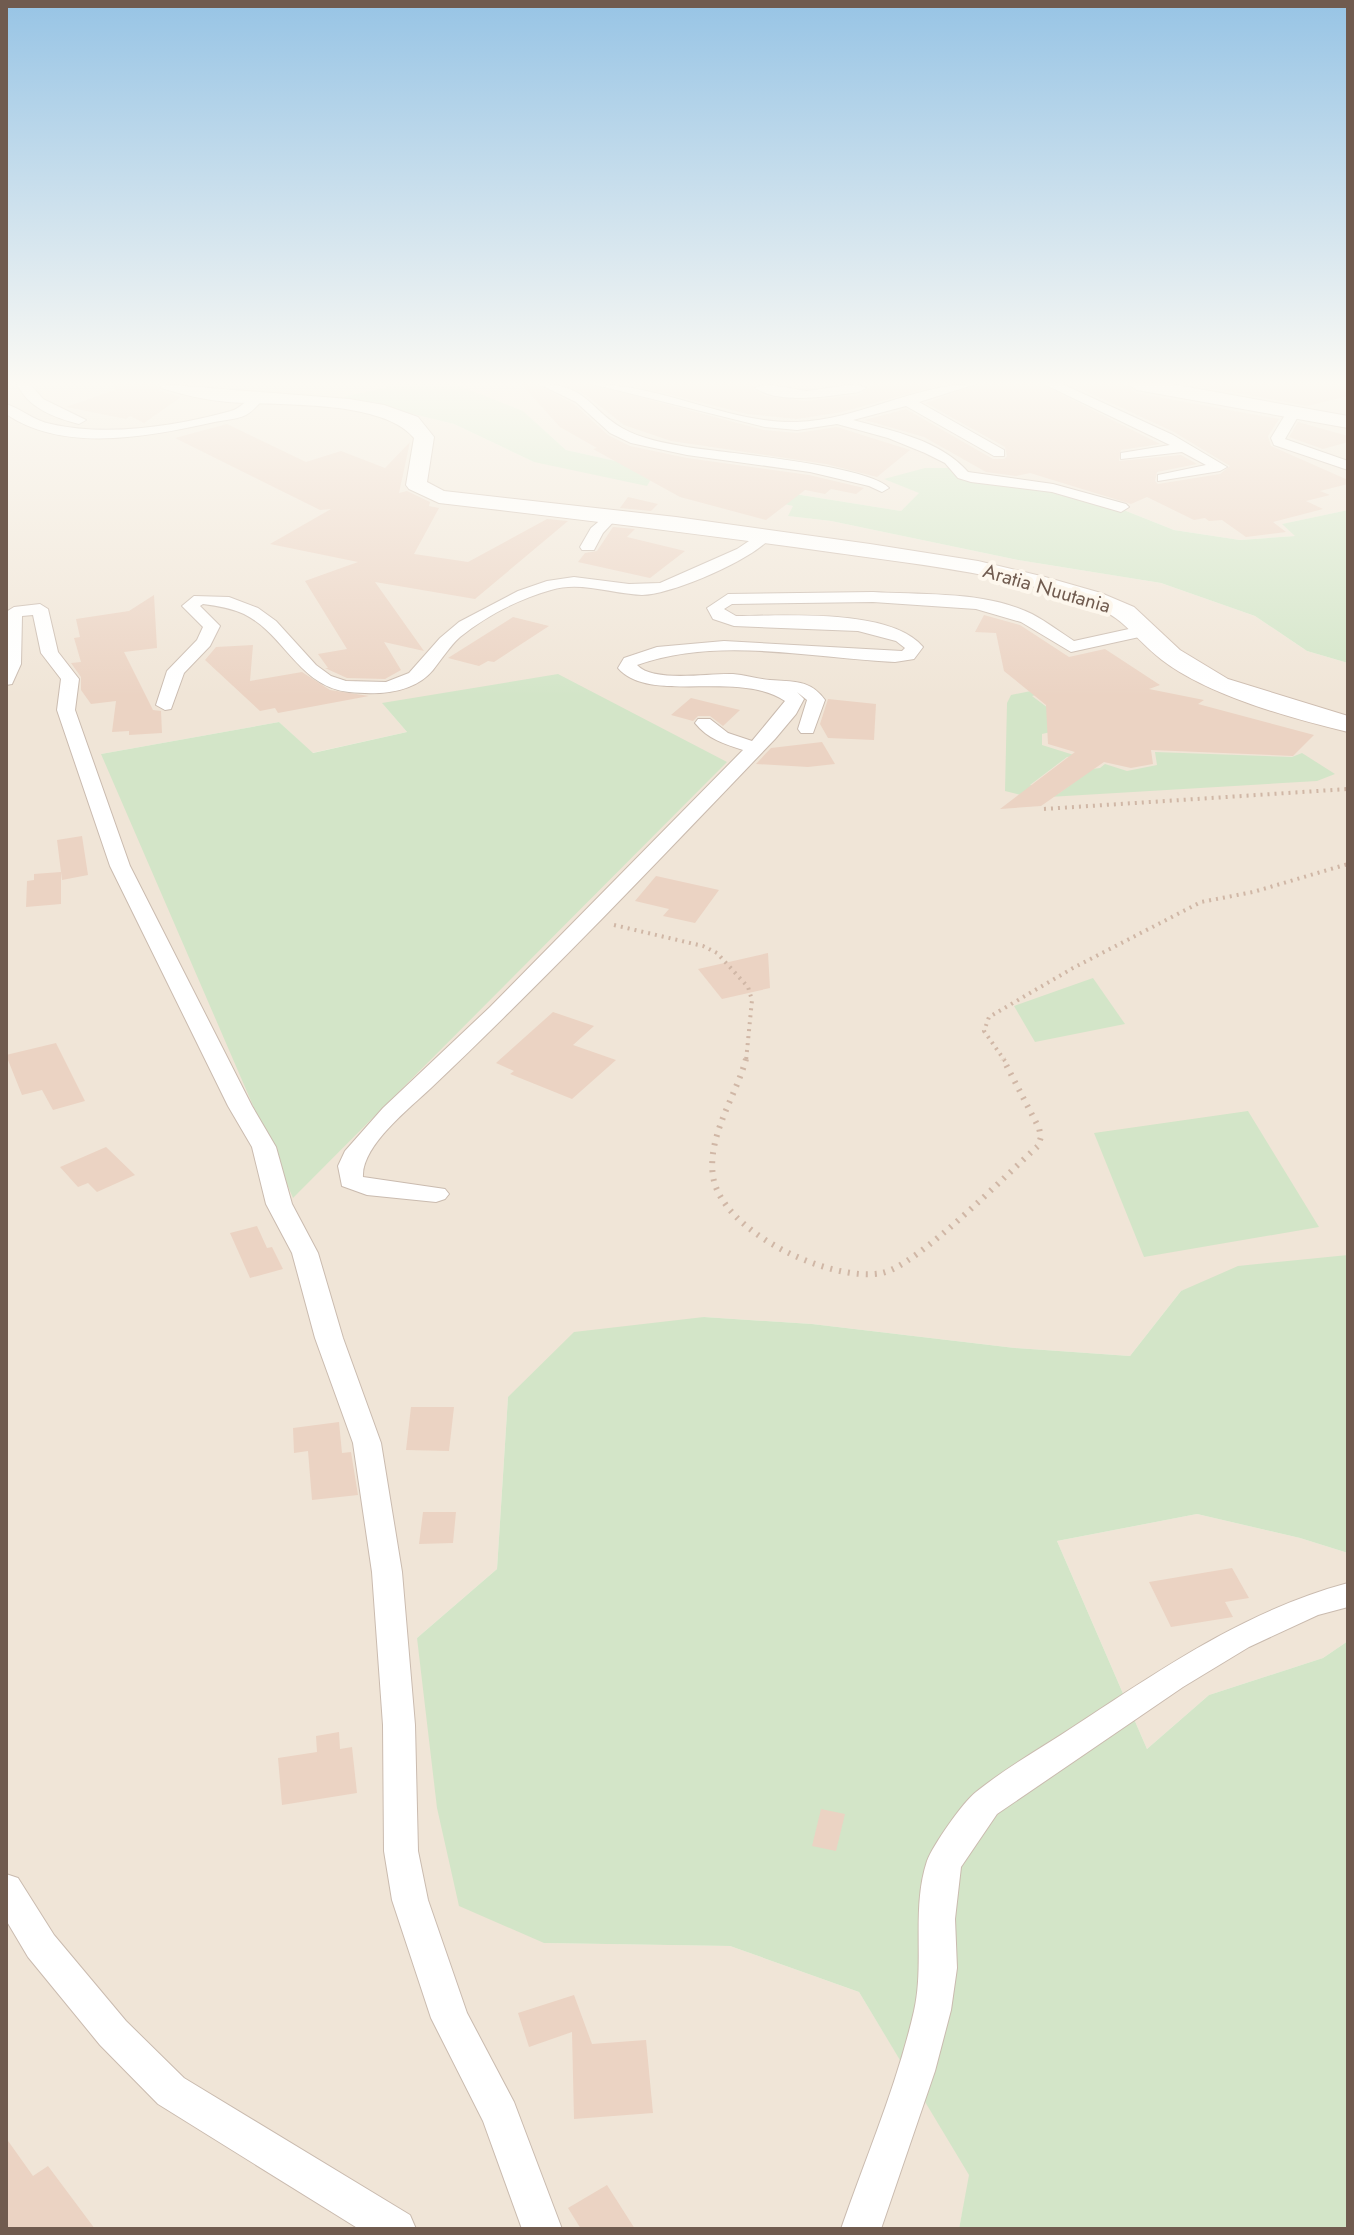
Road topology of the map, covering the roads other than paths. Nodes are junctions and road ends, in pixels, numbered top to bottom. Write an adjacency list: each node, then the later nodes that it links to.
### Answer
1 (421, 488): 4 (street, Aratia Nuutania)
2 (1054, 488): 3 (street)
3 (1121, 507)
4 (610, 517): 5 (street, Aratia Nuutania); 6 (street)
5 (764, 536): 7 (street, Aratia Nuutania); 10 (street)
6 (588, 547)
7 (1147, 630): 9 (street); 12 (street, Aratia Nuutania)
8 (6, 680): 19 (street)
9 (769, 683): 13 (street); 14 (street)
10 (165, 705)
11 (704, 723): 14 (street)
12 (1348, 724)
13 (807, 729)
14 (755, 748): 15 (street)
15 (436, 1194)
16 (1348, 1595): 20 (street)
17 (6, 1889): 18 (street)
18 (396, 2229)
19 (542, 2229)
20 (861, 2229)

